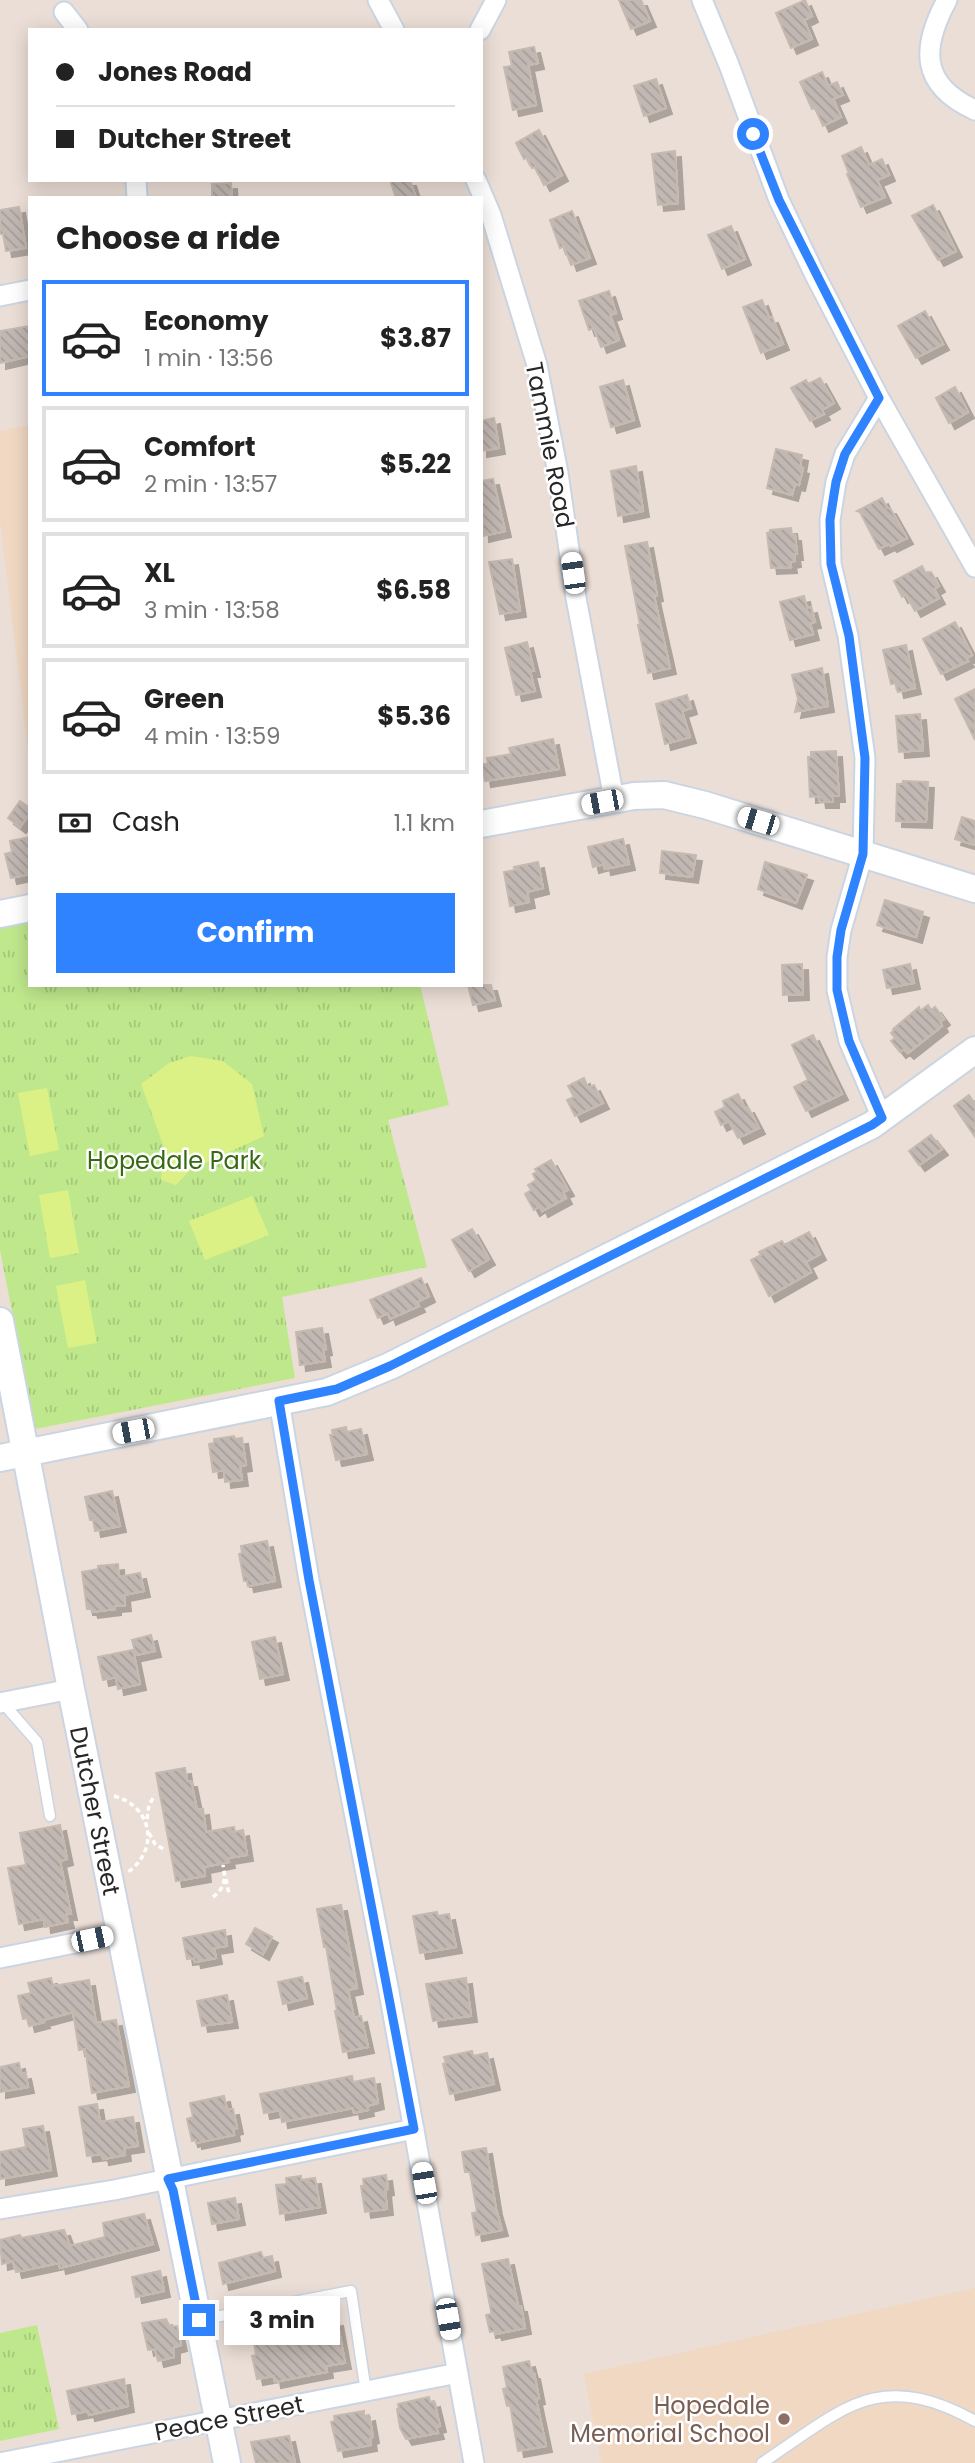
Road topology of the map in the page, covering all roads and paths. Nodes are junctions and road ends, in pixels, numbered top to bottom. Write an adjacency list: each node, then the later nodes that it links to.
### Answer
1 (378, 0): 7 (street)
2 (496, 0): 8 (street)
3 (702, 0): 13 (street)
4 (947, 0): 9 (street)
5 (64, 12): 6 (street)
6 (76, 28)
7 (393, 28)
8 (481, 28)
9 (975, 110)
10 (483, 196): 16 (street, Tammie Road)
11 (28, 290): 12 (street)
12 (0, 296)
13 (879, 398): 14 (street); 18 (street)
14 (967, 534): 15 (street)
15 (975, 567)
16 (614, 799): 17 (street); 18 (street)
17 (483, 824)
18 (863, 854): 19 (street); 23 (street)
19 (975, 889)
20 (28, 908): 21 (street)
21 (0, 914)
22 (975, 1049): 23 (street)
23 (882, 1118): 25 (street)
24 (0, 1321): 26 (street, Dutcher Street)
25 (279, 1401): 26 (street); 41 (street)
26 (13, 1455): 27 (street, Dutcher Street)
27 (71, 1689): 28 (street); 39 (street, Dutcher Street)
28 (1, 1702): 31 (lane)
29 (109, 1795): 32 (path)
30 (155, 1795): 32 (path)
31 (50, 1816)
32 (148, 1830): 33 (path); 36 (path)
33 (165, 1850)
34 (223, 1865): 35 (path)
35 (225, 1874): 37 (path); 38 (path)
36 (120, 1876)
37 (229, 1895)
38 (213, 1897)
39 (120, 1934): 40 (street); 42 (street, Dutcher Street)
40 (0, 1958)
41 (414, 2129): 42 (street); 45 (street)
42 (168, 2179): 43 (street); 44 (street, Dutcher Street)
43 (0, 2209)
44 (199, 2320): 46 (lane); 47 (street, Dutcher Street)
45 (458, 2374): 46 (street, Peace Street); 51 (street)
46 (366, 2392): 47 (street, Peace Street)
47 (218, 2420): 49 (street, Peace Street); 50 (street, Dutcher Street)
48 (975, 2421): 52 (lane)
49 (0, 2463)
50 (227, 2463)
51 (474, 2463)
52 (762, 2463)

